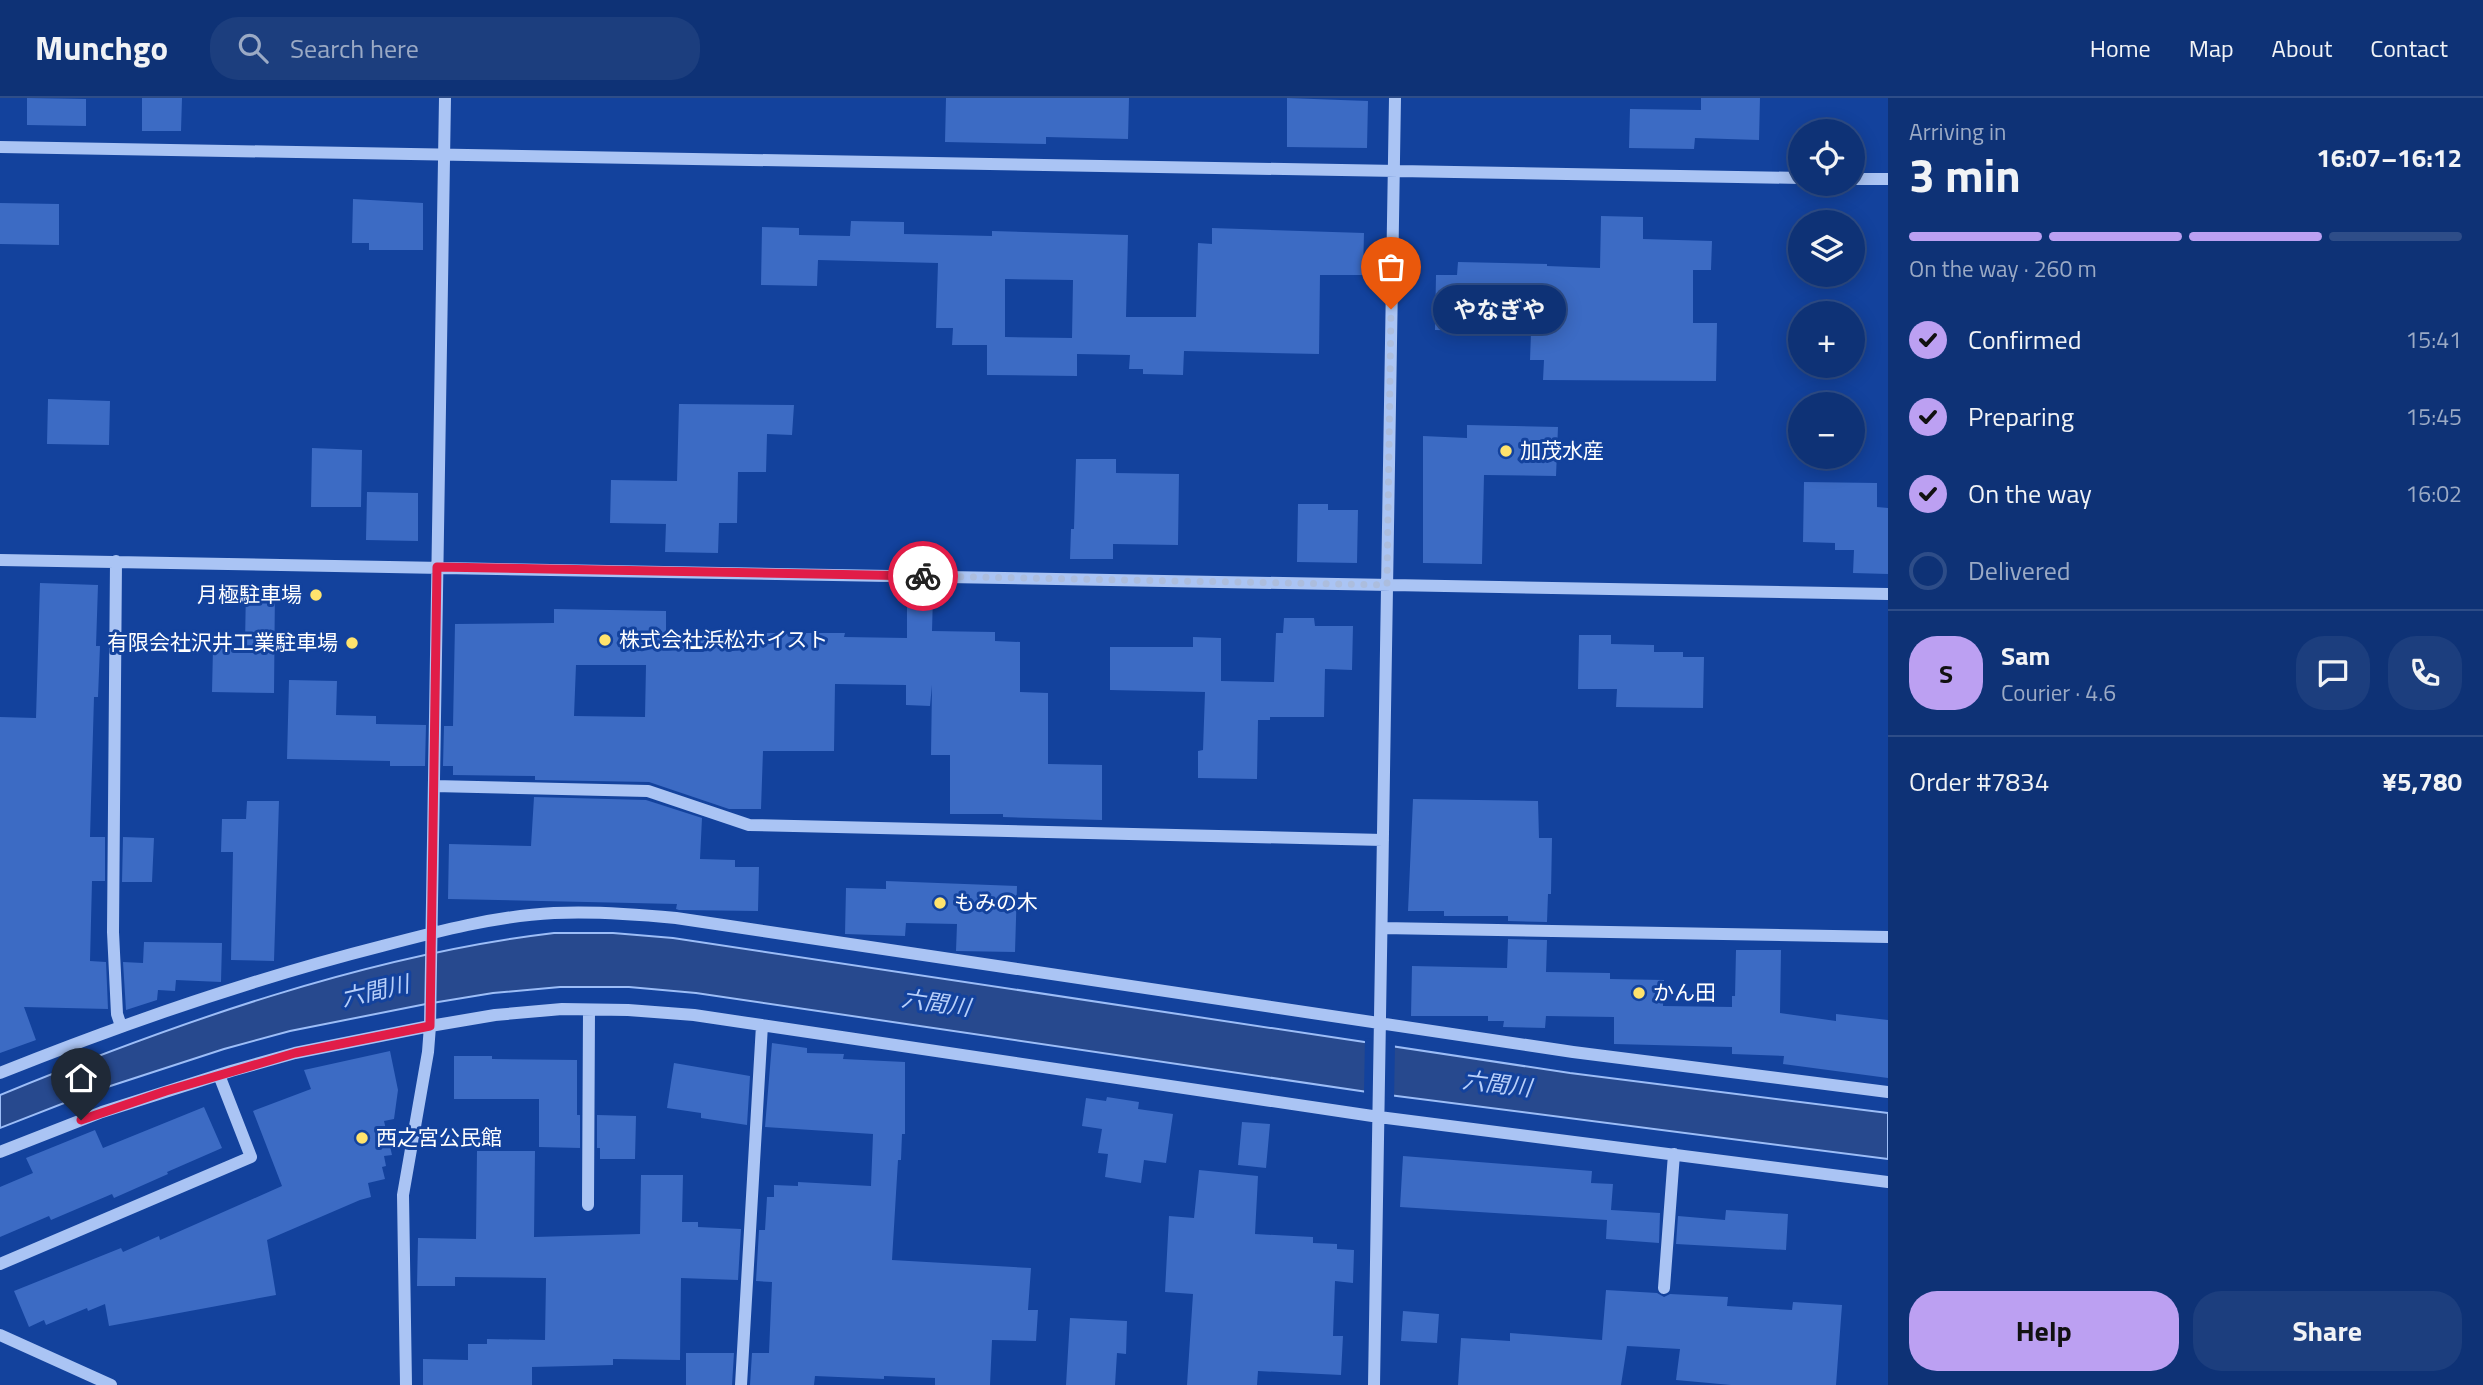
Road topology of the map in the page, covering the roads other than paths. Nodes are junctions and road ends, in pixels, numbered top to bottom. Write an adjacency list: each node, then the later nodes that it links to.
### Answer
1 (445, 98): 4 (street)
2 (1395, 98): 5 (street)
3 (0, 147): 4 (street)
4 (444, 155): 5 (street); 11 (street)
5 (1394, 171): 6 (street); 12 (street)
6 (1788, 178)
7 (1865, 178): 8 (street)
8 (1888, 179)
9 (0, 560): 10 (street)
10 (116, 562): 11 (street); 22 (street)
11 (437, 567): 12 (street); 14 (street)
12 (1387, 585): 13 (street); 15 (street)
13 (1888, 593)
14 (434, 786): 15 (street); 18 (street)
15 (1383, 840): 16 (street)
16 (1382, 928): 17 (street); 23 (street)
17 (1888, 937)
18 (431, 940): 20 (street); 22 (street); 23 (street)
19 (589, 1010): 20 (street); 21 (street); 31 (street)
20 (430, 1020): 25 (street); 37 (street)
21 (762, 1025): 27 (street); 38 (street)
22 (121, 1026): 24 (street)
23 (1380, 1029): 26 (street); 27 (street)
24 (0, 1073)
25 (219, 1075): 28 (street); 32 (street)
26 (1888, 1092)
27 (1379, 1117): 29 (street); 39 (street)
28 (0, 1152)
29 (1674, 1154): 30 (street); 33 (street)
30 (1888, 1182)
31 (588, 1205)
32 (0, 1264)
33 (1664, 1288)
34 (0, 1335): 35 (street)
35 (96, 1382): 36 (street)
36 (111, 1385)
37 (406, 1385)
38 (741, 1385)
39 (1374, 1385)

